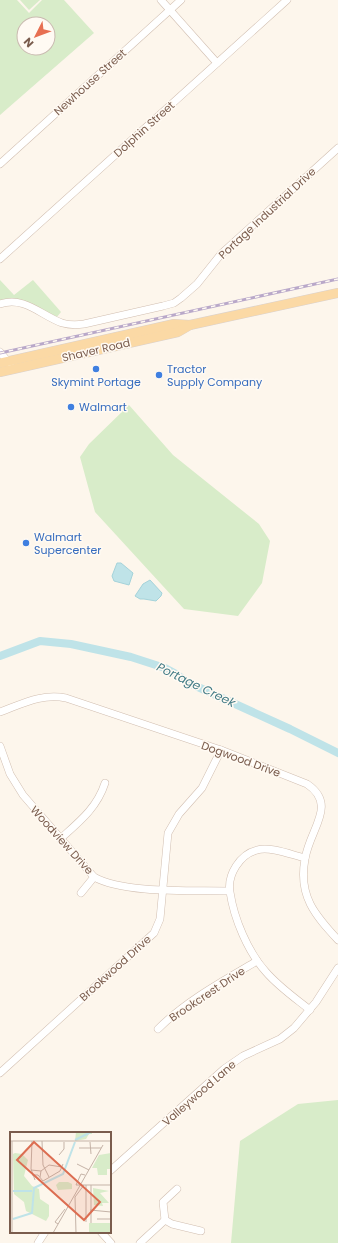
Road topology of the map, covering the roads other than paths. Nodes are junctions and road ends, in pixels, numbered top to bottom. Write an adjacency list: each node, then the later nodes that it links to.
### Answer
1 (161, 0): 4 (street)
2 (181, 0): 4 (street, Newhouse Street)
3 (287, 0): 5 (street, Dolphin Street)
4 (170, 10): 5 (street); 7 (street, Newhouse Street)
5 (217, 64): 8 (street, Dolphin Street)
6 (338, 148): 10 (street, Portage Industrial Drive)
7 (0, 164)
8 (0, 259)
9 (338, 293): 11 (main road, Shaver Road)
10 (0, 304)
11 (190, 325): 13 (main road, Shaver Road); 14 (main road, Shaver Road)
12 (0, 352): 13 (street)
13 (4, 362): 14 (street)
14 (14, 369): 15 (main road, Shaver Road)
15 (0, 372)
16 (0, 712): 18 (street, Dogwood Drive)
17 (0, 746): 20 (street, Woodview Drive)
18 (221, 750): 21 (street, Dogwood Drive); 23 (street, Brookwood Drive)
19 (105, 783): 20 (street)
20 (60, 839): 22 (street, Woodview Drive)
21 (305, 858): 24 (street); 26 (street, Dogwood Drive)
22 (94, 877): 23 (street, Woodview Drive); 25 (street)
23 (164, 890): 24 (street, Woodview Drive); 31 (street, Brookwood Drive)
24 (229, 891): 27 (street)
25 (81, 893)
26 (338, 940)
27 (257, 961): 29 (street); 30 (street, Brookcrest Drive)
28 (338, 968): 29 (street, Valleywood Lane)
29 (310, 1010): 32 (street, Valleywood Lane)
30 (158, 1028)
31 (0, 1073)
32 (111, 1170)
33 (177, 1189): 34 (street)
34 (165, 1220): 35 (street); 40 (street)
35 (201, 1230)
36 (44, 1233): 38 (street)
37 (102, 1233): 39 (street)
38 (38, 1243)
39 (111, 1243)
40 (140, 1243)

